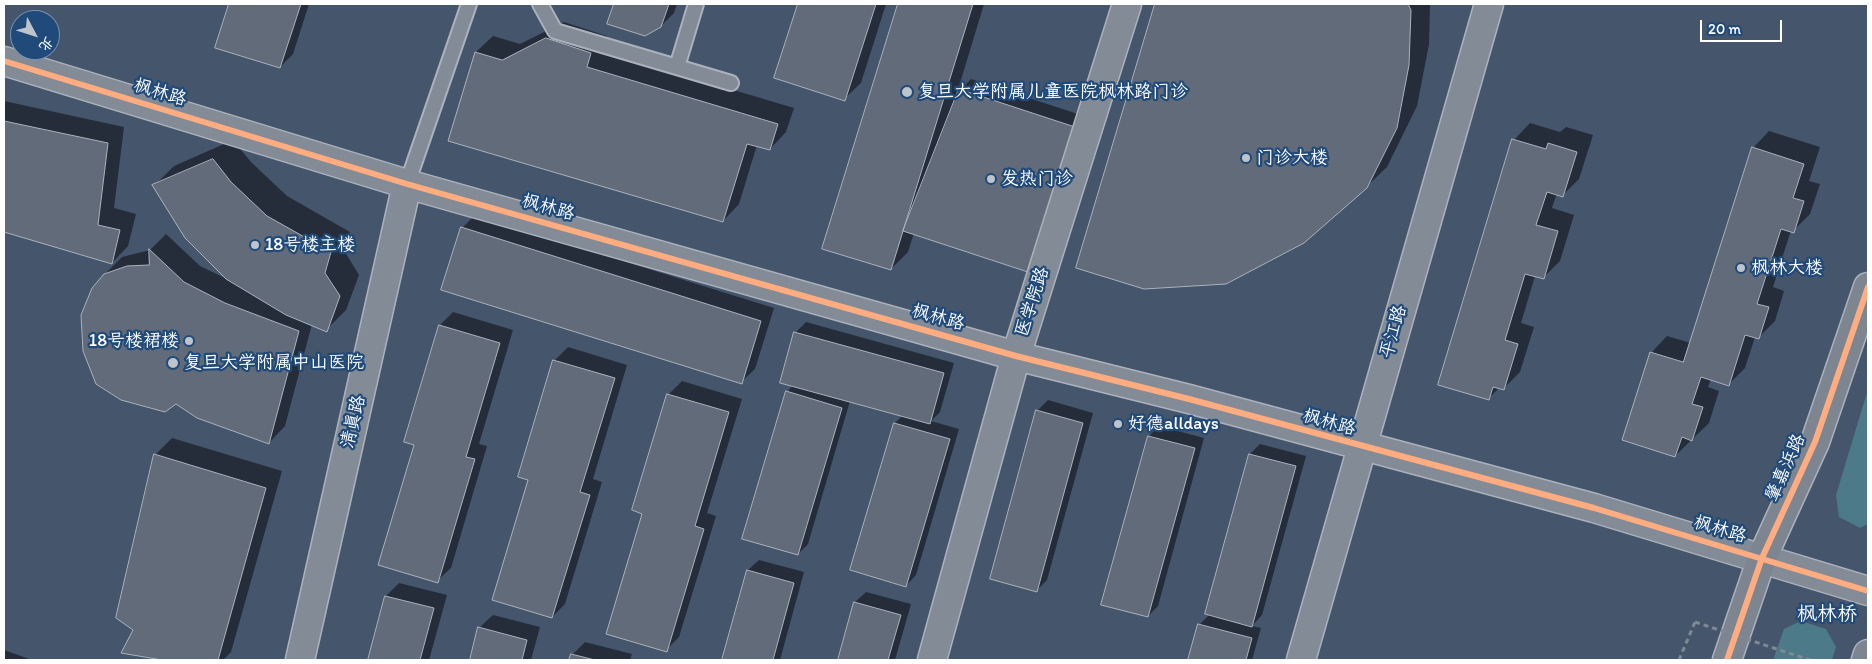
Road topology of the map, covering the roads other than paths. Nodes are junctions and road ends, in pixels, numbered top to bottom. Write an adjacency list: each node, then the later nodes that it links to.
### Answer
1 (469, 4): 9 (lane)
2 (540, 4): 7 (lane)
3 (696, 4): 7 (lane)
4 (1128, 4): 11 (street, 医学院路)
5 (1488, 4): 12 (street, 平江路)
6 (4, 61): 9 (street, 枫林路)
7 (676, 67): 8 (lane)
8 (731, 83)
9 (408, 184): 11 (street, 枫林路); 16 (street, 清真路)
10 (1868, 287): 13 (main road, 肇嘉浜路)
11 (1016, 356): 12 (street, 枫林路); 17 (street, 医学院路)
12 (1360, 447): 13 (street, 枫林路); 18 (street, 平江路)
13 (1762, 558): 14 (street, 枫林路); 19 (main road, 肇嘉浜路)
14 (1868, 591)
15 (1868, 654): 20 (main road)
16 (300, 660)
17 (932, 660)
18 (1301, 660)
19 (1727, 660)
20 (1866, 660)

